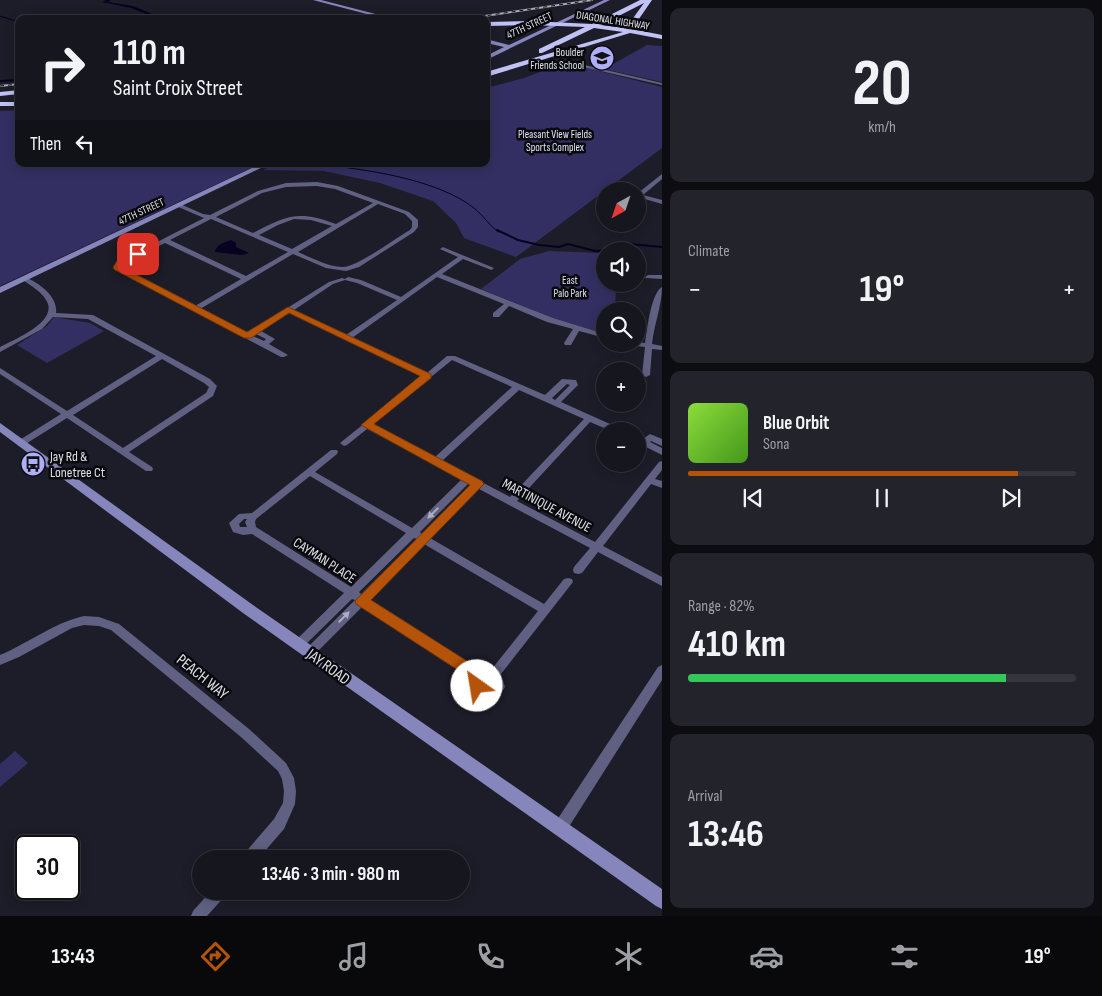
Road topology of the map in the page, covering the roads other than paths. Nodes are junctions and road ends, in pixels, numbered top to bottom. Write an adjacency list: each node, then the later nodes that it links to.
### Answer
1 (315, 0): 5 (street)
2 (608, 0): 6 (street, 47TH STREET)
3 (637, 0): 8 (highway)
4 (647, 0): 7 (highway); 8 (highway)
5 (377, 15)
6 (569, 19): 11 (street, 47TH STREET); 14 (highway)
7 (636, 19): 14 (highway); 15 (highway)
8 (597, 22): 13 (highway)
9 (515, 23): 10 (highway, DIAGONAL HIGHWAY); 11 (highway, DIAGONAL HIGHWAY); 12 (highway)
10 (490, 24)
11 (560, 24): 12 (street, 47TH STREET); 14 (highway, DIAGONAL HIGHWAY)
12 (547, 30): 17 (street, 47TH STREET)
13 (580, 30): 20 (highway); 21 (highway)
14 (628, 35): 15 (highway); 15 (highway, DIAGONAL HIGHWAY); 21 (highway)
15 (662, 39)
16 (490, 42): 17 (street)
17 (510, 47): 18 (street, 47TH STREET)
18 (490, 56)
19 (563, 61): 23 (street)
20 (490, 69)
21 (496, 73): 22 (highway)
22 (490, 74)
23 (662, 84)
24 (15, 92): 25 (highway)
25 (0, 94)
26 (0, 98): 27 (highway)
27 (15, 98)
28 (0, 104): 29 (highway)
29 (15, 104)
30 (258, 167): 36 (street, 47TH STREET)
31 (662, 176): 32 (street)
32 (646, 189)
33 (646, 197): 35 (street)
34 (378, 202): 37 (street); 38 (street); 46 (street)
35 (662, 202)
36 (181, 204): 37 (street); 50 (street, 47TH STREET)
37 (211, 217): 39 (street); 40 (street)
38 (336, 226): 39 (street); 42 (street)
39 (254, 235): 42 (street)
40 (165, 240): 51 (street); 56 (street)
41 (443, 249): 43 (street)
42 (293, 252): 45 (street); 51 (street)
43 (462, 257): 44 (street); 47 (street)
44 (491, 268)
45 (332, 275): 46 (street); 46 (street); 57 (street)
46 (353, 275): 54 (street)
47 (437, 275): 54 (street); 55 (street)
48 (648, 277): 49 (street)
49 (662, 277)
50 (25, 278): 53 (street, 47TH STREET); 58 (street)
51 (246, 279): 56 (street)
52 (662, 289): 68 (street)
53 (0, 290)
54 (402, 299): 64 (street)
55 (509, 303): 59 (street); 60 (street)
56 (195, 309): 63 (street)
57 (288, 310): 61 (street); 64 (street)
58 (52, 315): 70 (street); 72 (street)
59 (496, 315)
60 (577, 329): 62 (street); 65 (street)
61 (256, 331): 63 (street); 66 (street)
62 (596, 334)
63 (248, 336): 66 (street)
64 (347, 338): 75 (street)
65 (568, 343)
66 (264, 345): 71 (street)
67 (646, 345): 68 (street)
68 (649, 346): 69 (street); 74 (street)
69 (662, 348)
70 (0, 350)
71 (284, 355)
72 (162, 356): 79 (street); 89 (street)
73 (0, 370): 79 (street)
74 (646, 375)
75 (427, 376): 76 (street); 82 (street)
76 (518, 386): 77 (street); 92 (street)
77 (546, 399): 78 (street); 78 (street)
78 (556, 403): 80 (street)
79 (67, 414): 85 (street); 89 (street)
80 (589, 418): 81 (street); 100 (street)
81 (598, 422)
82 (367, 425): 87 (street); 92 (street, MARTINIQUE AVENUE)
83 (0, 427): 85 (street, JAY ROAD)
84 (646, 439): 86 (street)
85 (21, 442): 112 (street, JAY ROAD)
86 (662, 443)
87 (344, 444)
88 (646, 444): 91 (street)
89 (123, 452): 94 (street)
90 (334, 452): 95 (street)
91 (662, 452)
92 (435, 462): 96 (street, MARTINIQUE AVENUE)
93 (662, 464): 97 (street)
94 (149, 469)
95 (309, 472): 101 (street); 103 (street)
96 (468, 479): 98 (street, MARTINIQUE AVENUE); 103 (street, one-way to 103)
97 (650, 480): 99 (street); 105 (street)
98 (478, 484): 100 (street, MARTINIQUE AVENUE); 104 (street)
99 (662, 485)
100 (511, 502): 105 (street, MARTINIQUE AVENUE)
101 (254, 516): 102 (street); 102 (street, CAYMAN PLACE)
102 (253, 529): 109 (street, CAYMAN PLACE)
103 (412, 533): 104 (street); 109 (street)
104 (424, 540): 110 (street); 111 (street)
105 (596, 547): 106 (street); 108 (street, MARTINIQUE AVENUE)
106 (578, 570)
107 (568, 582): 111 (street)
108 (662, 582)
109 (351, 594): 110 (street, CAYMAN PLACE); 112 (street)
110 (361, 601): 112 (street, one-way to 110); 115 (street, CAYMAN PLACE)
111 (545, 610): 115 (street)
112 (304, 648): 116 (street, JAY ROAD)
113 (0, 660): 117 (street, PEACH WAY)
114 (662, 670): 116 (street)
115 (484, 674)
116 (560, 828): 119 (street, JAY ROAD)
117 (257, 850)
118 (212, 900): 120 (street)
119 (662, 900)
120 (198, 916)

